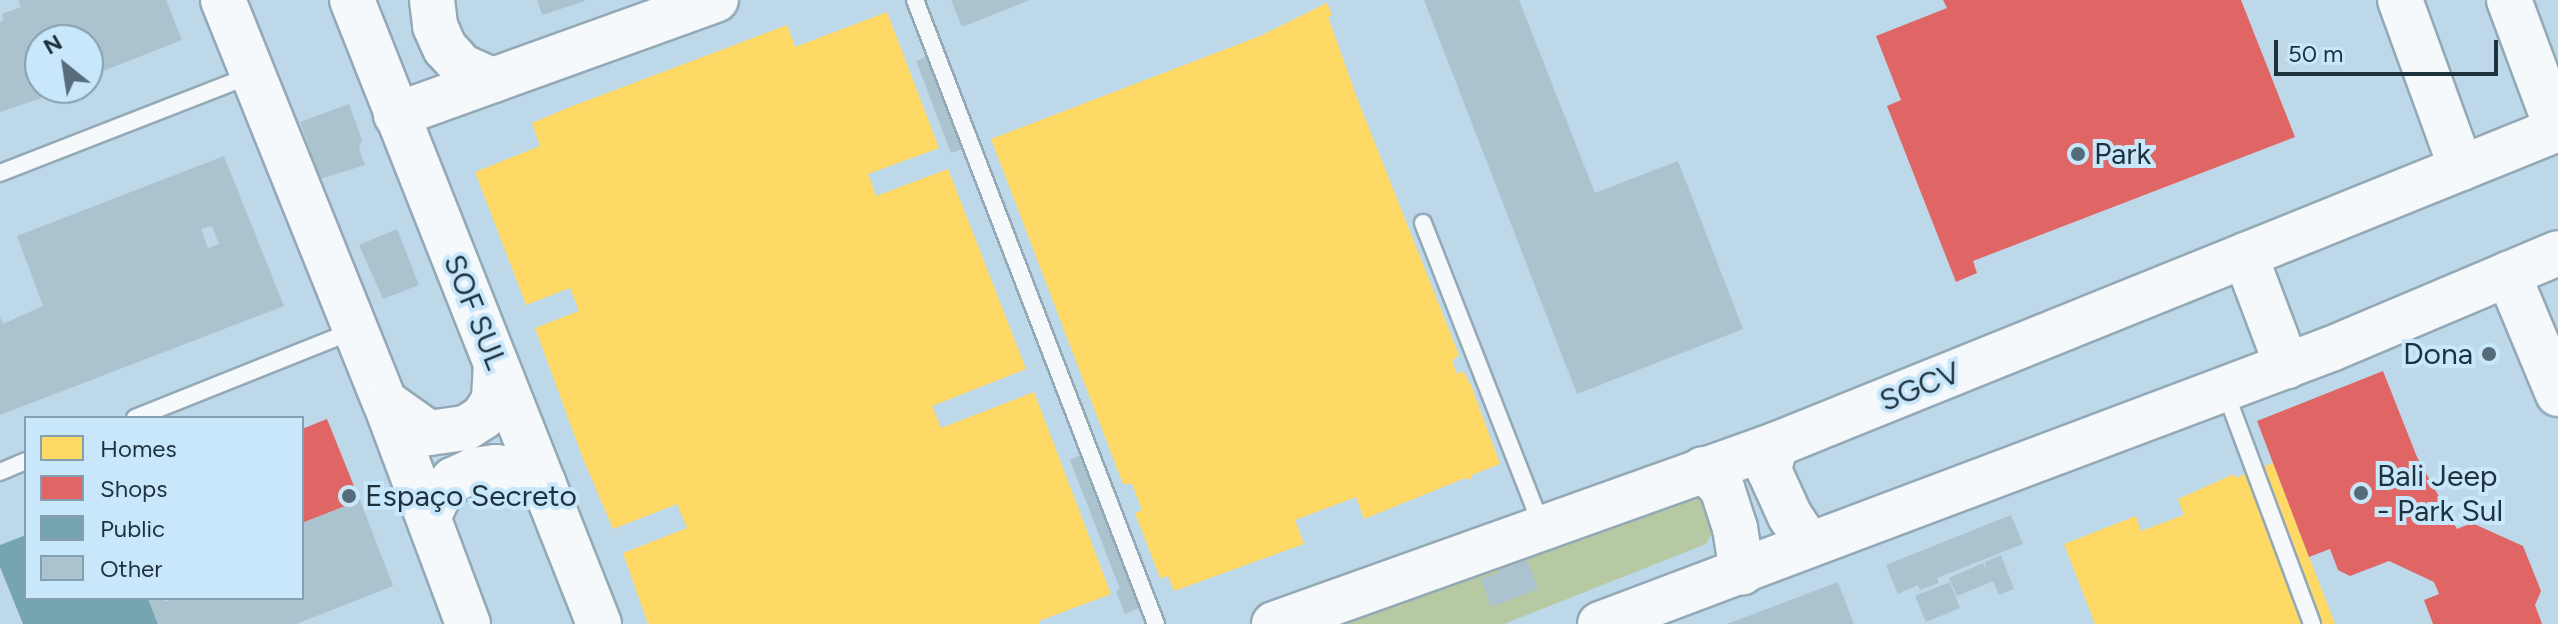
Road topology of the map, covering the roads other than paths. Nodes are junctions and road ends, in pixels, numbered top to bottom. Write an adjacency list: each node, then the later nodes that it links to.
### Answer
1 (223, 0): 8 (street)
2 (352, 0): 10 (street, SOF SUL)
3 (432, 0): 9 (street)
4 (716, 0): 9 (street)
5 (915, 0): 36 (lane)
6 (2400, 0): 12 (street)
7 (2509, 0): 11 (street)
8 (251, 75): 13 (lane); 18 (street)
9 (493, 80): 10 (street)
10 (396, 115): 19 (street, SOF SUL)
11 (2557, 129): 12 (street, SGCV)
12 (2461, 168): 16 (street, SGCV)
13 (0, 173)
14 (1423, 223): 31 (lane)
15 (2558, 253): 17 (street)
16 (2245, 255): 20 (street); 25 (street, SGCV)
17 (2508, 274): 20 (street); 22 (street)
18 (356, 330): 23 (street); 24 (lane)
19 (496, 365): 23 (street); 29 (street, SOF SUL)
20 (2287, 366): 21 (street)
21 (2225, 389): 32 (street); 39 (lane)
22 (2558, 394)
23 (385, 402): 30 (street)
24 (140, 416)
25 (1775, 445): 27 (street, SGCV); 32 (street)
26 (24, 462): 28 (lane)
27 (1703, 469): 31 (street, SGCV); 33 (street)
28 (0, 472)
29 (544, 484): 30 (street); 35 (street, SOF SUL)
30 (429, 516): 34 (street)
31 (1542, 528): 37 (street, SGCV)
32 (1809, 544): 33 (street)
33 (1742, 572): 38 (street)
34 (467, 624)
35 (599, 624)
36 (1156, 624)
37 (1274, 624)
38 (1600, 624)
39 (2312, 624)

